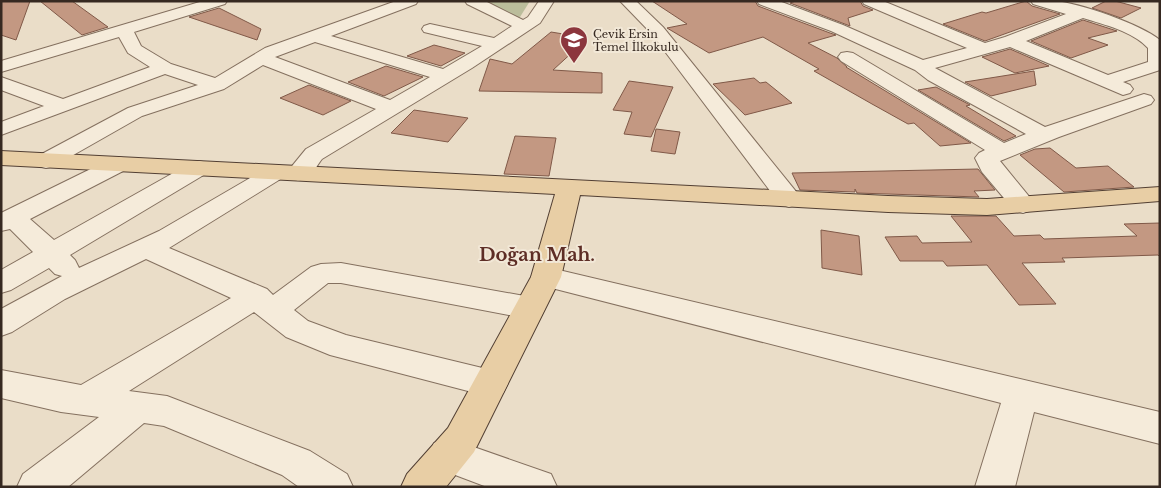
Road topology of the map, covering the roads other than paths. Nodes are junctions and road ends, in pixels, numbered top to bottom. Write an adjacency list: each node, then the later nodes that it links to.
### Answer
1 (220, 1): 12 (street)
2 (411, 1): 14 (street)
3 (472, 1): 10 (street)
4 (547, 1): 10 (street)
5 (627, 1): 41 (street)
6 (764, 1): 21 (street)
7 (869, 1): 17 (street)
8 (1038, 1): 9 (street)
9 (1079, 14): 15 (street); 25 (street)
10 (524, 26): 16 (street)
11 (430, 29): 16 (street)
12 (124, 30): 13 (street); 23 (street)
13 (104, 36): 18 (street); 22 (street)
14 (315, 36): 20 (street); 24 (street)
15 (1012, 41): 17 (street); 25 (street)
16 (497, 44): 24 (street)
17 (983, 48): 21 (street)
18 (1, 52)
19 (847, 57): 33 (street)
20 (262, 58): 27 (street); 30 (street)
21 (921, 66): 32 (street)
22 (1, 67)
23 (164, 68): 27 (street); 29 (street)
24 (445, 76): 30 (street)
25 (1107, 82): 28 (street)
26 (1, 83): 29 (street)
27 (217, 85): 35 (street)
28 (1152, 104): 32 (street)
29 (62, 106): 31 (street)
30 (392, 108): 38 (street)
31 (1, 129)
32 (1044, 135): 33 (street)
33 (1002, 151): 42 (street)
34 (1, 158): 35 (main road)
35 (46, 160): 36 (main road)
36 (118, 164): 37 (main road); 43 (street)
37 (199, 168): 38 (main road); 45 (street)
38 (287, 173): 39 (main road); 44 (street)
39 (569, 188): 41 (main road); 46 (main road)
40 (1160, 194): 42 (main road)
41 (789, 199): 42 (main road)
42 (1023, 205)
43 (8, 220): 45 (street)
44 (145, 248): 47 (street); 49 (street)
45 (52, 255): 47 (street); 48 (street)
46 (546, 277): 50 (main road); 54 (street)
47 (79, 280): 51 (street)
48 (1, 283)
49 (264, 304): 50 (street); 52 (street); 55 (street)
50 (530, 308): 52 (main road)
51 (1, 324)
52 (491, 383): 58 (main road)
53 (1, 384): 55 (street)
54 (1021, 394): 57 (street); 63 (street)
55 (86, 400): 56 (street)
56 (136, 407): 59 (street); 60 (street)
57 (1160, 428)
58 (448, 455): 61 (main road); 62 (street)
59 (36, 487)
60 (333, 487)
61 (421, 487)
62 (537, 487)
63 (995, 487)

